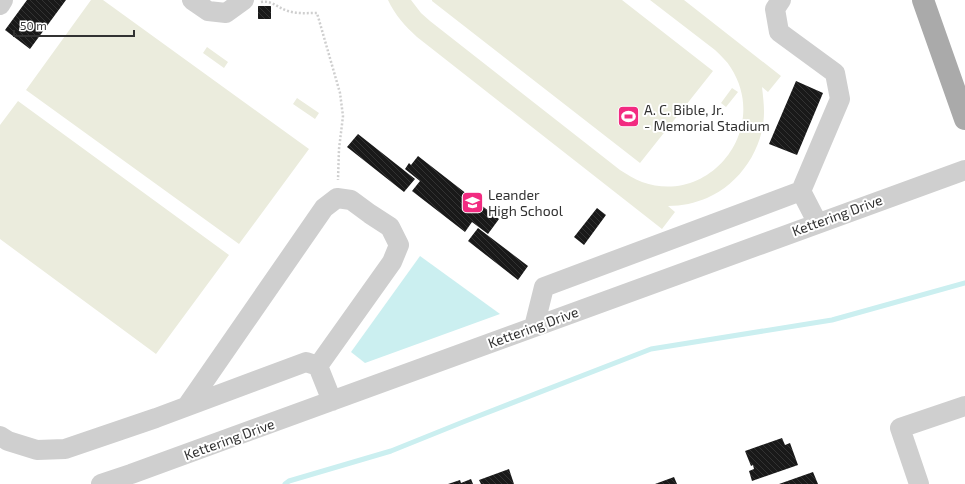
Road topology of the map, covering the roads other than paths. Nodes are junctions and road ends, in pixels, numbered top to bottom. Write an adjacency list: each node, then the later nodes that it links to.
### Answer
1 (4, 0): 6 (lane)
2 (192, 0): 5 (lane)
3 (781, 0): 9 (lane)
4 (923, 0): 7 (main road)
5 (250, 2)
6 (0, 5)
7 (965, 119)
8 (965, 170): 10 (lane, Kettering Drive)
9 (801, 191): 10 (lane); 11 (lane)
10 (817, 222): 11 (lane, Kettering Drive)
11 (534, 327): 13 (lane, Kettering Drive)
12 (318, 366): 13 (lane); 14 (lane); 14 (lane)
13 (332, 401): 17 (lane, Kettering Drive)
14 (187, 406): 16 (lane)
15 (965, 406): 18 (lane)
16 (0, 436)
17 (101, 484)
18 (919, 484)

